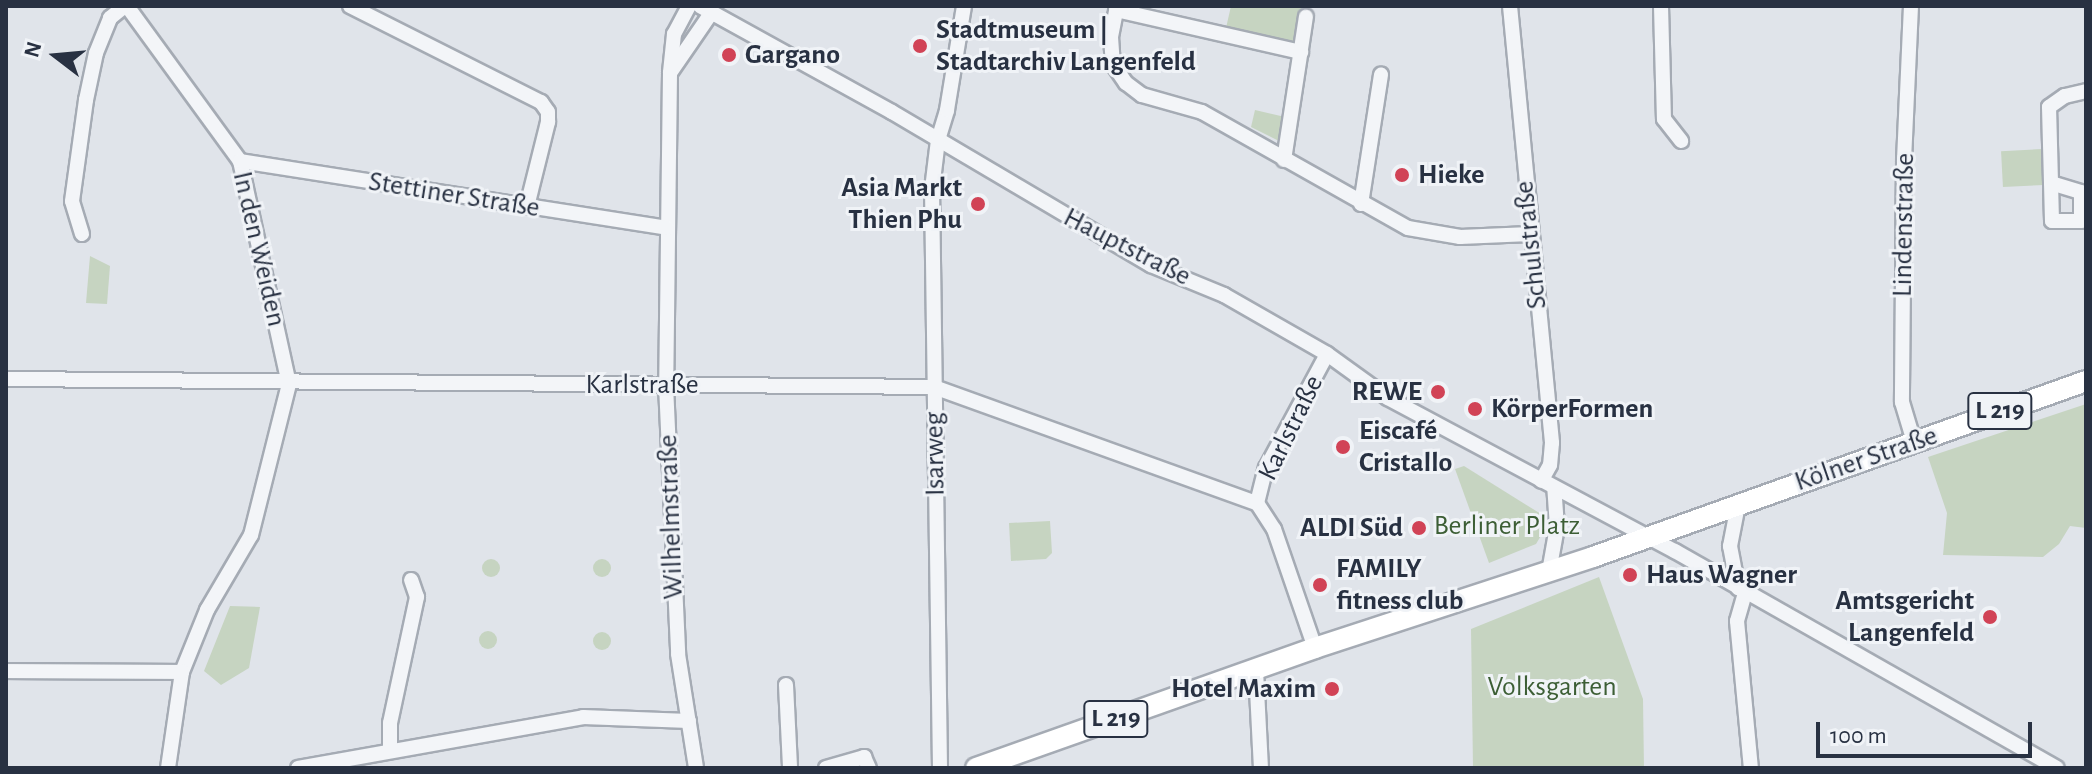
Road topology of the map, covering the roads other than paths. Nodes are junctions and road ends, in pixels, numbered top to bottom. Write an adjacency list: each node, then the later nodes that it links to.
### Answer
1 (126, 6): 18 (street, In den Weiden); 23 (street)
2 (350, 6): 21 (street)
3 (689, 6): 12 (street, Wilhelmstraße)
4 (964, 6): 15 (street, Isarweg)
5 (1510, 6): 24 (street, Schulstraße)
6 (1661, 6): 16 (street)
7 (1911, 6): 31 (street, Lindenstraße)
8 (1117, 8): 11 (street); 17 (street)
9 (706, 9): 12 (street); 15 (street, Hauptstraße)
10 (1306, 17): 11 (street)
11 (1301, 52): 17 (street)
12 (670, 73): 22 (street, Wilhelmstraße)
13 (1381, 75): 20 (street)
14 (2086, 91): 19 (street)
15 (938, 140): 25 (street, Hauptstraße); 30 (street, Isarweg)
16 (1681, 141)
17 (1284, 160): 20 (street)
18 (240, 161): 21 (street, Stettiner Straße); 28 (street, In den Weiden)
19 (2051, 183)
20 (1361, 204): 24 (street)
21 (527, 206): 22 (street, Stettiner Straße)
22 (667, 228): 29 (street, Wilhelmstraße)
23 (82, 234)
24 (1530, 234): 32 (street, Schulstraße)
25 (1327, 354): 32 (street, Hauptstraße); 33 (street, Karlstraße)
26 (6, 379): 28 (street, Karlstraße)
27 (2086, 381): 31 (main road, Kölner Straße / L 219)
28 (289, 384): 29 (street, Karlstraße); 42 (street)
29 (666, 385): 30 (street, Karlstraße); 44 (street, Wilhelmstraße)
30 (934, 387): 33 (street, Karlstraße); 52 (street, Isarweg)
31 (1914, 442): 34 (main road, Kölner Straße / L 219)
32 (1548, 484): 35 (street, Hauptstraße); 36 (street)
33 (1257, 503): 39 (street, Karlstraße)
34 (1738, 505): 35 (main road, Kölner Straße / L 219); 38 (street)
35 (1646, 538): 36 (main road, L 219); 38 (street, Hauptstraße)
36 (1549, 572): 39 (main road, L 219)
37 (411, 580): 45 (street)
38 (1742, 590): 55 (street); 56 (street, Hauptstraße)
39 (1315, 648): 40 (main road, L 219)
40 (1256, 670): 53 (main road, L 219); 54 (street)
41 (6, 671): 42 (street)
42 (182, 672): 46 (street)
43 (786, 685): 49 (street)
44 (689, 721): 45 (street); 48 (street, Wilhelmstraße)
45 (390, 750): 47 (street)
46 (168, 768)
47 (298, 768)
48 (696, 768)
49 (790, 768)
50 (826, 768): 51 (street)
51 (869, 768)
52 (940, 768)
53 (976, 768)
54 (1261, 768)
55 (1751, 768)
56 (2057, 768)

